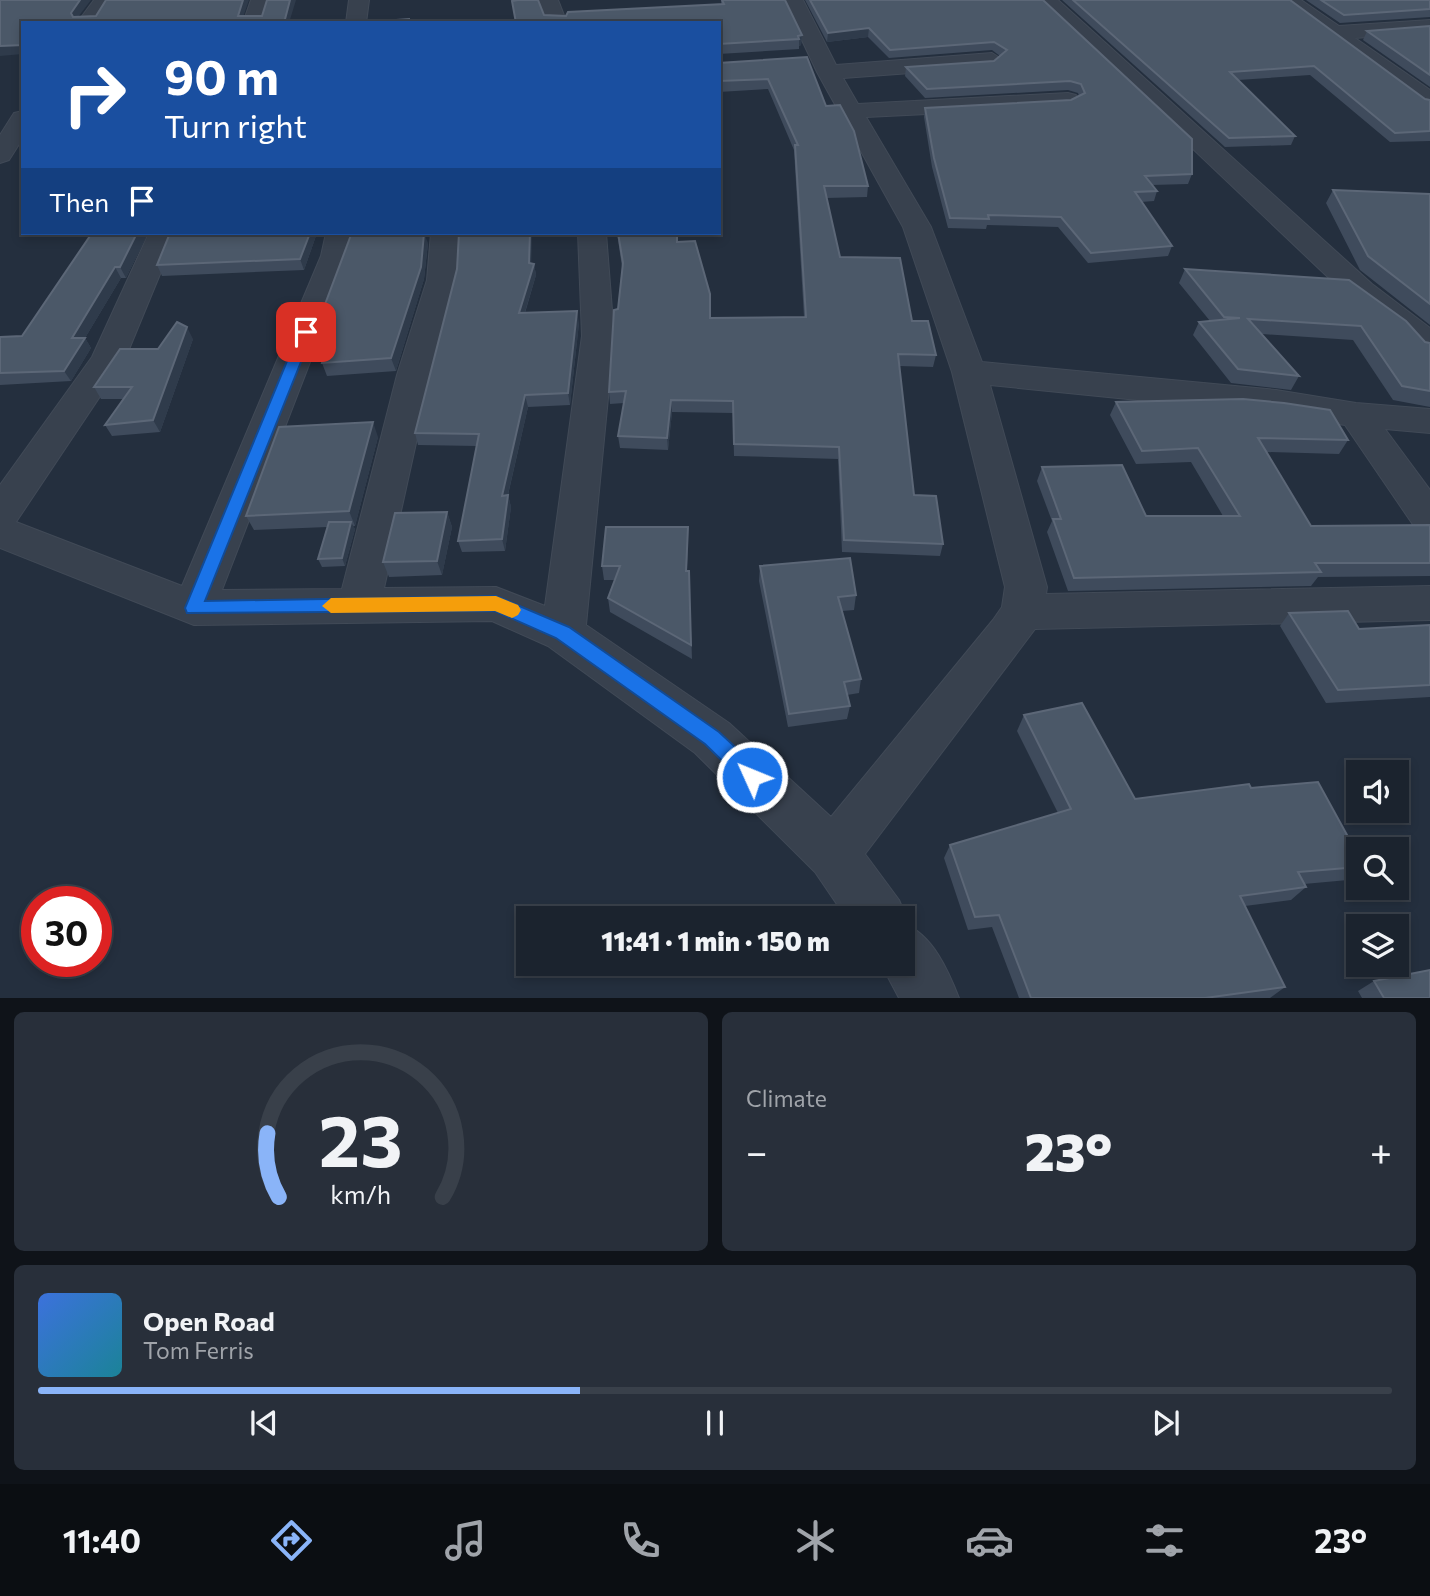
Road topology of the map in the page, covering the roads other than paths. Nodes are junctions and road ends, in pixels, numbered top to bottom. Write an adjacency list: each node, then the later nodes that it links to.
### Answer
1 (104, 0): 8 (street)
2 (261, 0): 9 (street)
3 (359, 0): 10 (street)
4 (548, 0): 11 (street)
5 (793, 0): 15 (street)
6 (1046, 0): 25 (street)
7 (1288, 0): 13 (street)
8 (88, 21)
9 (254, 21)
10 (356, 21)
11 (555, 21)
12 (1430, 26): 13 (street)
13 (1335, 33): 17 (street)
14 (992, 60): 15 (street)
15 (816, 62): 18 (street)
16 (1068, 100): 18 (street)
17 (1430, 101)
18 (853, 111): 26 (street)
19 (21, 121): 20 (street)
20 (0, 155)
21 (162, 235): 29 (street)
22 (340, 235): 34 (street)
23 (444, 235): 33 (street)
24 (592, 235): 36 (street)
25 (1430, 346)
26 (969, 372): 27 (street); 35 (street)
27 (1356, 415): 28 (street); 30 (street)
28 (1430, 421)
29 (0, 516)
30 (1430, 519)
31 (0, 532): 34 (street)
32 (1430, 603): 35 (street)
33 (359, 605): 34 (street); 36 (street)
34 (194, 608)
35 (1023, 612): 37 (street)
36 (563, 632): 37 (street)
37 (833, 854): 38 (street)
38 (871, 906)
39 (915, 971): 40 (street)
40 (931, 998)

